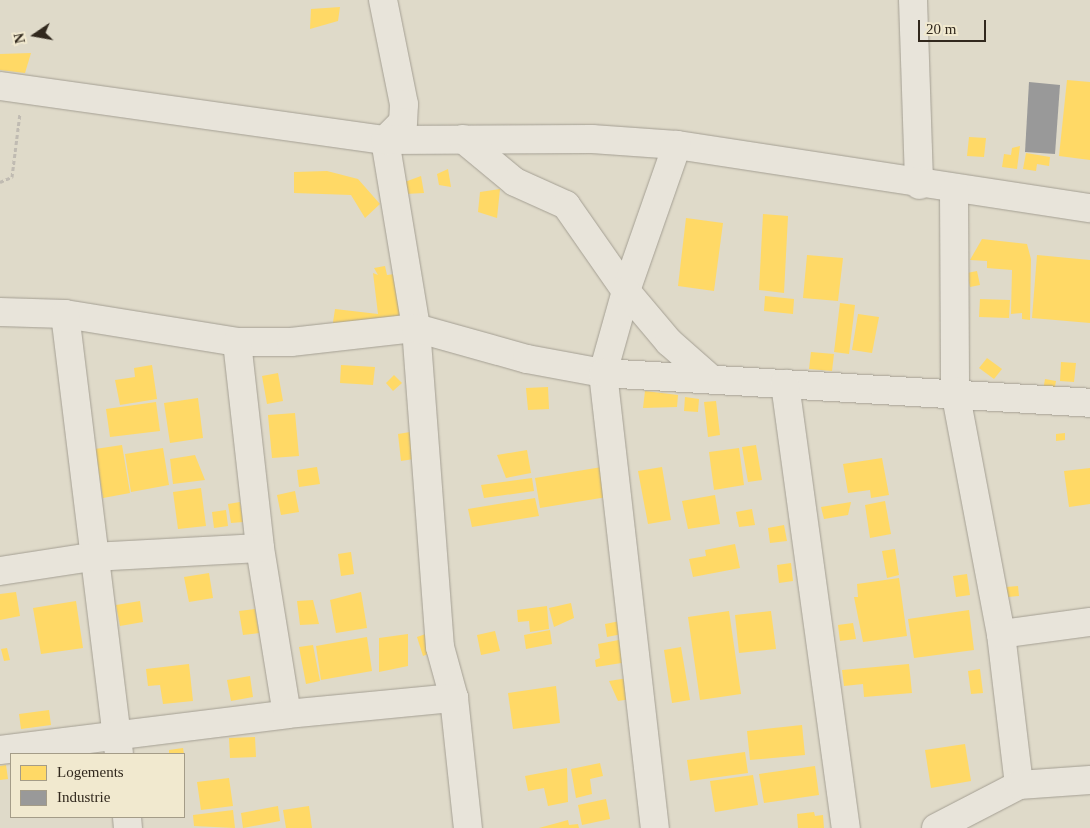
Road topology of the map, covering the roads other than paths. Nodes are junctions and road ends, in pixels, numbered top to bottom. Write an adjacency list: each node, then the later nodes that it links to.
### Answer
1 (383, 0): 5 (street)
2 (913, 0): 7 (street)
3 (12, 88): 5 (street)
4 (463, 139): 5 (street); 6 (street); 10 (street)
5 (385, 140): 13 (street)
6 (677, 145): 7 (street); 10 (street)
7 (919, 185): 8 (street)
8 (954, 190): 9 (street); 18 (street)
9 (1090, 208)
10 (626, 291): 15 (street); 16 (street)
11 (0, 312): 12 (street)
12 (65, 314): 14 (street); 21 (street)
13 (416, 328): 14 (street); 15 (street); 25 (street)
14 (237, 342): 20 (street)
15 (602, 373): 16 (street); 32 (street)
16 (711, 379): 17 (street)
17 (785, 384): 18 (street); 33 (street)
18 (955, 391): 19 (street); 24 (street)
19 (1090, 403)
20 (260, 548): 21 (street); 26 (street)
21 (92, 557): 22 (street); 27 (street)
22 (0, 570)
23 (1090, 622): 24 (street)
24 (1001, 634): 30 (street)
25 (454, 698): 26 (street); 31 (street)
26 (288, 714): 27 (street)
27 (118, 745): 28 (street)
28 (0, 750)
29 (1090, 780): 30 (street)
30 (1020, 785): 34 (street)
31 (468, 828)
32 (655, 828)
33 (846, 828)
34 (936, 828)

